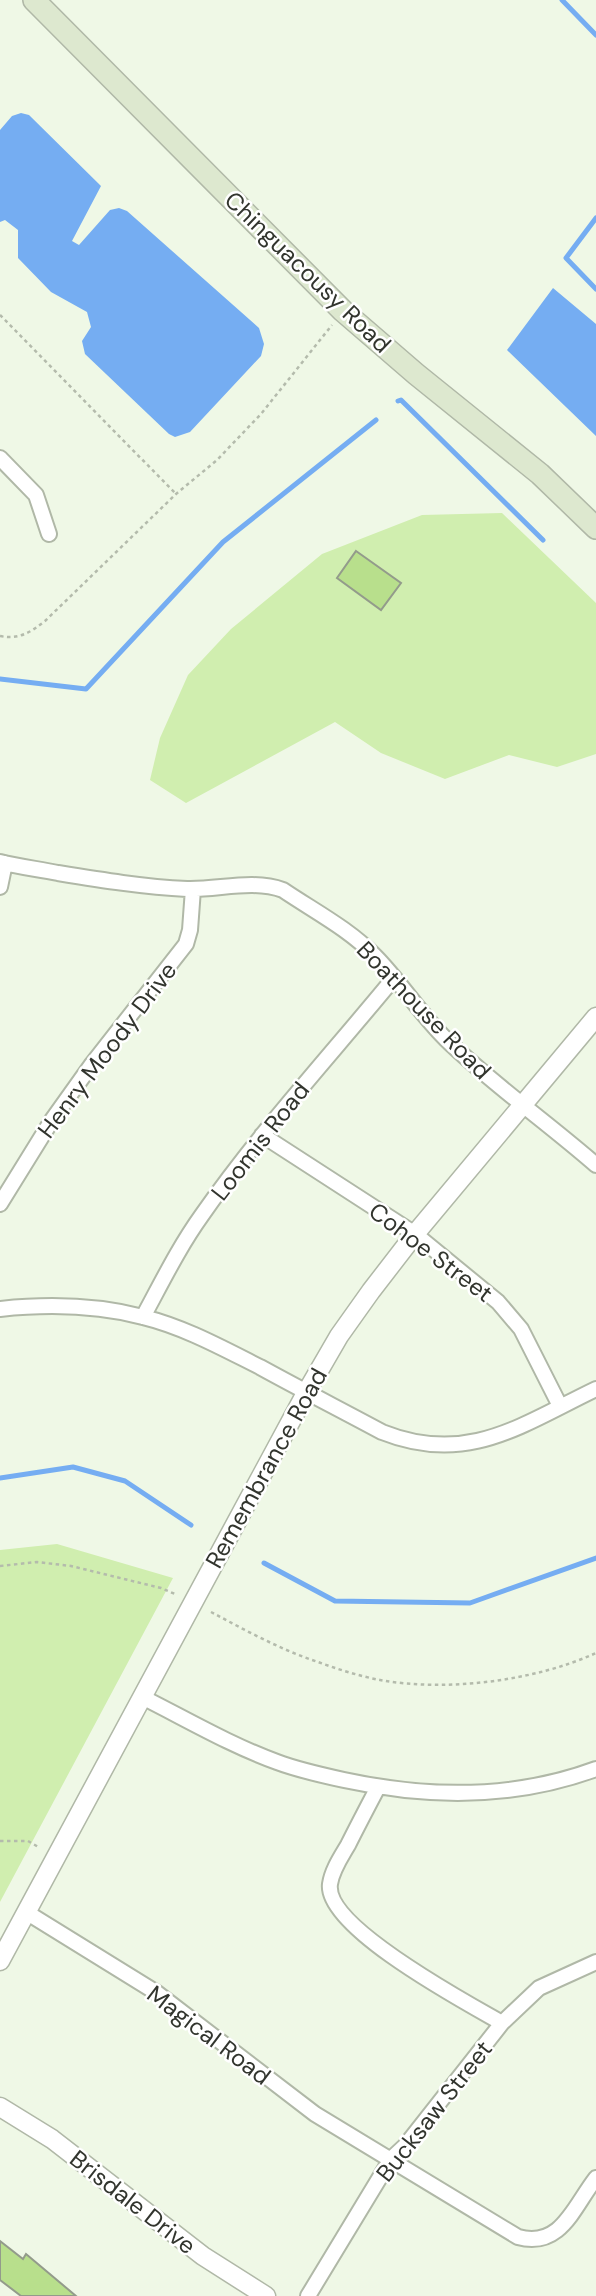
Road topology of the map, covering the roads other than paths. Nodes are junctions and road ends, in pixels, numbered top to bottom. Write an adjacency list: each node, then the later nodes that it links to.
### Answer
1 (34, 0): 3 (main road, Chinguacousy Road)
2 (0, 458): 4 (street)
3 (596, 528)
4 (49, 534)
5 (2, 863): 6 (street); 7 (street, Boathouse Road)
6 (0, 887)
7 (193, 889): 8 (street, Boathouse Road); 13 (street, Henry Moody Drive)
8 (394, 978): 10 (street, Boathouse Road); 11 (street, Loomis Road)
9 (596, 1017): 10 (street, Remembrance Road)
10 (523, 1104): 12 (street, Boathouse Road); 14 (street, Remembrance Road)
11 (262, 1135): 14 (street, Cohoe Street); 16 (street, Loomis Road)
12 (596, 1166)
13 (0, 1204)
14 (415, 1234): 18 (street, Remembrance Road); 19 (street, Cohoe Street)
15 (0, 1310): 16 (street)
16 (143, 1317): 18 (street)
17 (596, 1388): 19 (street)
18 (306, 1392): 19 (street); 20 (street, Remembrance Road)
19 (559, 1406)
20 (142, 1698): 22 (street); 23 (street, Remembrance Road)
21 (596, 1769): 22 (street)
22 (378, 1787): 26 (street)
23 (26, 1912): 24 (street, Remembrance Road); 28 (street, Magical Road)
24 (0, 1961)
25 (596, 1962): 26 (street, Bucksaw Street)
26 (502, 2023): 28 (street, Bucksaw Street)
27 (0, 2107): 30 (street, Brisdale Drive)
28 (391, 2159): 29 (street, Magical Road); 31 (street, Bucksaw Street)
29 (596, 2178)
30 (266, 2296)
31 (308, 2296)

